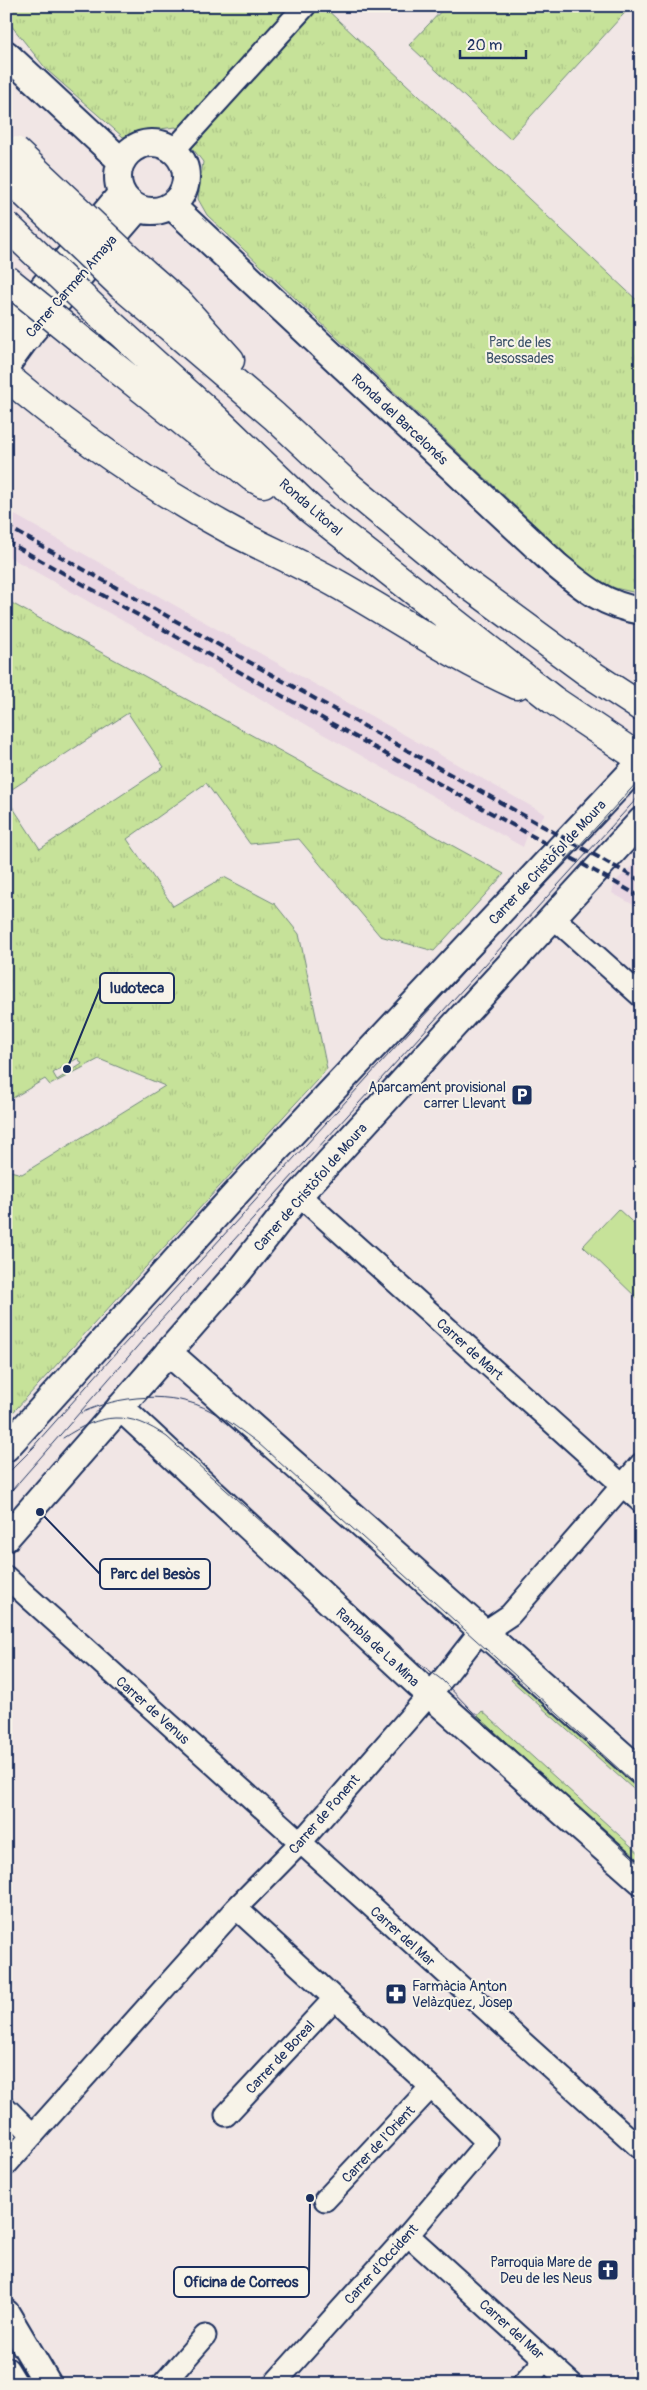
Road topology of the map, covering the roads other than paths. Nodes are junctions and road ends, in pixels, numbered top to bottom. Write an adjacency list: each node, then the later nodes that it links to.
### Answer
1 (305, 6): 3 (street)
2 (7, 54): 4 (street)
3 (174, 150): 4 (street); 7 (street)
4 (121, 161): 6 (street)
5 (10, 162): 16 (highway, bridge)
6 (129, 201): 7 (street); 10 (street, Carrer Carmen Amaya)
7 (172, 206): 14 (street, Ronda del Barcelonés)
8 (6, 225): 13 (highway, Ronda Litoral, bridge)
9 (6, 279): 13 (highway, bridge)
10 (13, 338): 11 (street, Carrer Carmen Amaya)
11 (6, 366)
12 (6, 376): 15 (highway)
13 (310, 509): 15 (highway, Ronda Litoral)
14 (641, 611)
15 (553, 700): 17 (highway, Ronda Litoral)
16 (641, 707)
17 (641, 761): 24 (street, Carrer de Cristòfol de Moura)
18 (641, 821): 19 (street, Carrer de Cristòfol de Moura)
19 (554, 918): 20 (street); 21 (street, Carrer de Cristòfol de Moura)
20 (641, 996)
21 (299, 1196): 22 (street, Carrer de Cristòfol de Moura); 26 (street, Carrer de Mart)
22 (168, 1352): 23 (street, Carrer de Cristòfol de Moura); 30 (street)
23 (120, 1407): 28 (street, Carrer de Cristòfol de Moura); 31 (street, Rambla de La Mina)
24 (6, 1448)
25 (641, 1464): 26 (street, Carrer de Ponent)
26 (622, 1485): 27 (street, Carrer de Mart); 30 (street, Carrer de Ponent)
27 (641, 1502)
28 (6, 1538)
29 (6, 1578): 33 (street, Carrer de Venus)
30 (485, 1632): 31 (street, Carrer de Ponent); 32 (street)
31 (429, 1694): 33 (street, Carrer de Ponent); 34 (street, Rambla de La Mina)
32 (641, 1772)
33 (300, 1843): 35 (street, Carrer de Ponent); 41 (street, Carrer del Mar)
34 (641, 1881)
35 (236, 1908): 36 (street); 40 (street, Carrer de Ponent)
36 (334, 1999): 37 (street); 39 (street, Carrer de Boreal)
37 (431, 2087): 43 (street, Carrer de l'Orient); 44 (street, Carrer d'Occident)
38 (6, 2108): 40 (street)
39 (226, 2115)
40 (33, 2135): 42 (street, Carrer de Ponent)
41 (641, 2149)
42 (6, 2165)
43 (325, 2200)
44 (408, 2235): 47 (street, Carrer del Mar); 52 (street, Carrer d'Occident)
45 (6, 2312): 50 (street)
46 (205, 2336): 51 (street)
47 (546, 2359): 53 (street); 54 (street, Carrer del Mar)
48 (6, 2371): 49 (street)
49 (14, 2384)
50 (48, 2384)
51 (163, 2384)
52 (274, 2384)
53 (523, 2384)
54 (572, 2384)

